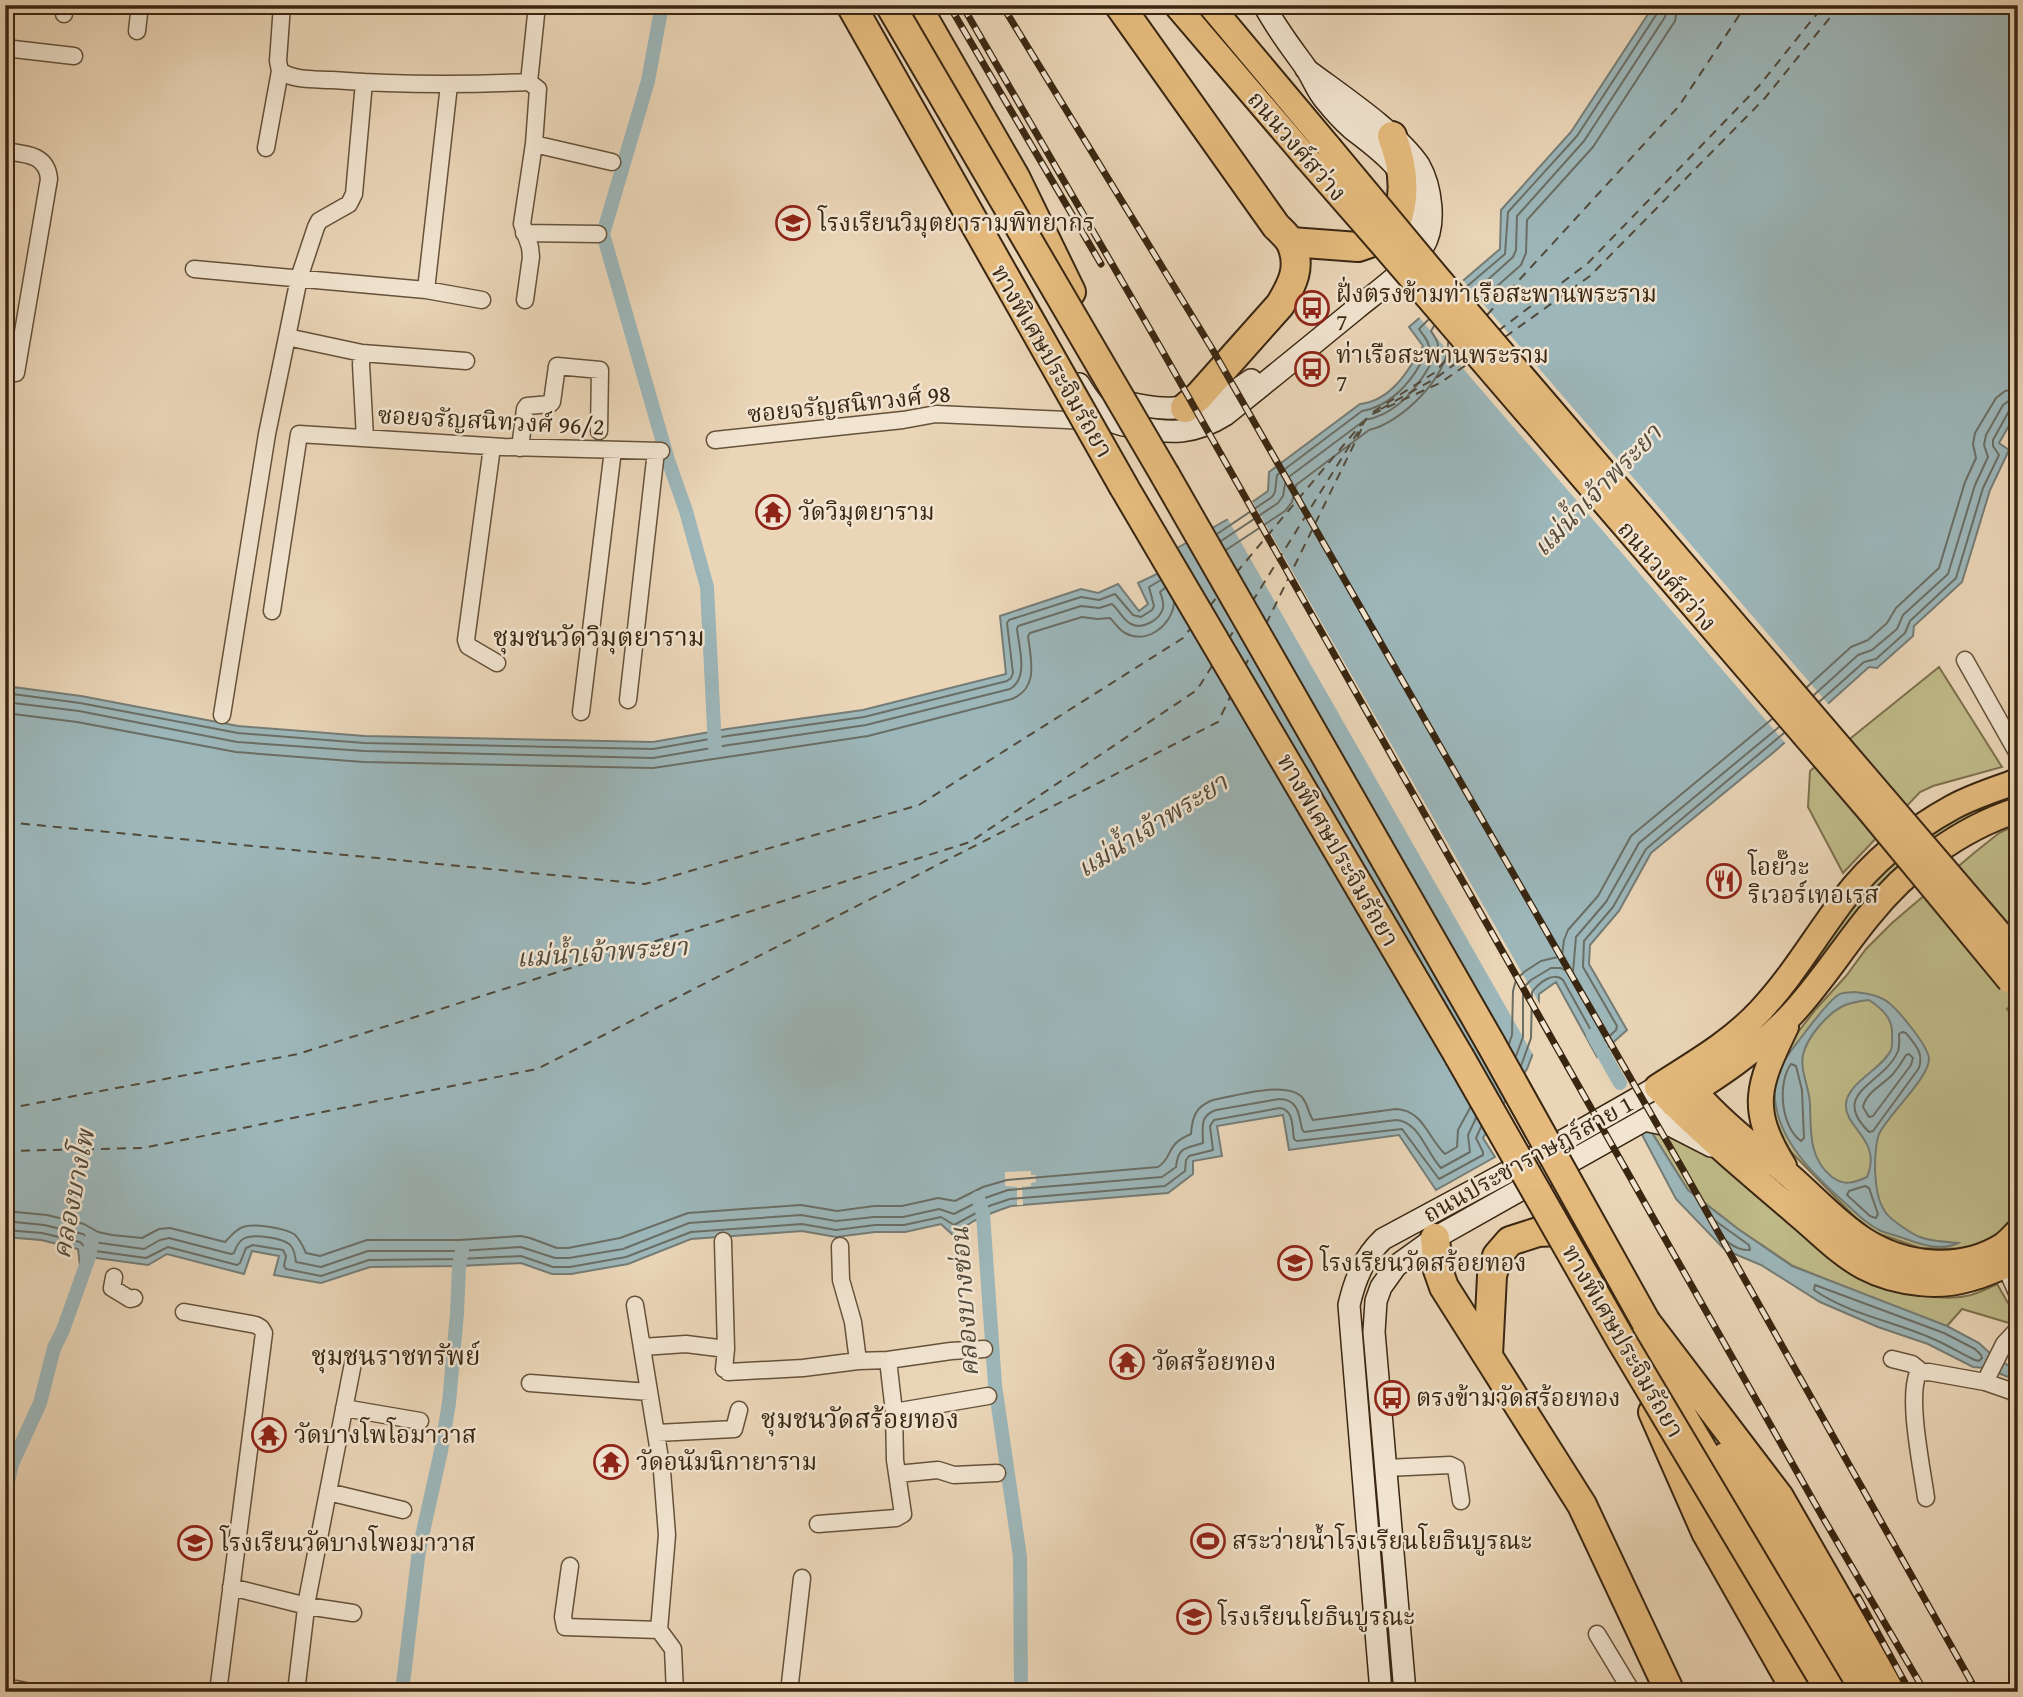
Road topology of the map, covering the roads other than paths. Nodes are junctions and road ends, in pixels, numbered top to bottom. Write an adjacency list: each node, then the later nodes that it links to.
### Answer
1 (139, 5): 13 (street)
2 (282, 5): 17 (street)
3 (537, 5): 19 (street)
4 (845, 5): 41 (main road)
5 (852, 5): 77 (highway, ทางพิเศษประจิมรัถยา, bridge)
6 (890, 5): 38 (highway, ทางพิเศษประจิมรัถยา, bridge)
7 (896, 5): 40 (main road)
8 (916, 5): 38 (highway, bridge)
9 (1119, 5): 29 (highway)
10 (1176, 5): 58 (main road, ถนนวงศ์สว่าง, bridge)
11 (1210, 5): 57 (main road, ถนนวงศ์สว่าง, bridge)
12 (1264, 5): 16 (main road)
13 (137, 31)
14 (5, 48): 15 (street)
15 (74, 56)
16 (1306, 69): 21 (main road); 26 (main road)
17 (280, 71): 18 (street); 23 (street)
18 (364, 82): 20 (street); 31 (street)
19 (529, 82): 20 (street); 22 (street)
20 (449, 85): 32 (street)
21 (1392, 136): 26 (highway); 41 (main road)
22 (534, 144): 25 (street); 27 (street)
23 (266, 148)
24 (5, 151): 39 (street)
25 (612, 162)
26 (1403, 176): 29 (highway); 40 (main road)
27 (524, 233): 28 (street); 34 (street)
28 (598, 234)
29 (1291, 242): 40 (highway)
30 (194, 270): 31 (street)
31 (299, 278): 32 (street); 35 (street)
32 (426, 290): 33 (street)
33 (482, 300)
34 (525, 300)
35 (287, 337): 36 (street); 53 (street)
36 (362, 353): 37 (street); 43 (street, ซอยจรัญสนิทวงศ์ 96/2)
37 (466, 361)
38 (1099, 362): 75 (highway, ทางพิเศษประจิมรัถยา, bridge)
39 (16, 373)
40 (1185, 408)
41 (1112, 422): 44 (street, ซอยจรัญสนิทวงศ์ 98)
42 (599, 431): 46 (street)
43 (365, 438): 45 (street, ซอยจรัญสนิทวงศ์ 96/2); 48 (street)
44 (715, 440)
45 (492, 447): 46 (street, ซอยจรัญสนิทวงศ์ 96/2); 50 (street)
46 (520, 448): 47 (street, ซอยจรัญสนิทวงศ์ 96/2)
47 (613, 450): 51 (street, ซอยจรัญสนิทวงศ์ 96/2); 52 (street)
48 (272, 611)
49 (1965, 660): 54 (street)
50 (497, 663)
51 (628, 700)
52 (581, 712)
53 (222, 715)
54 (2018, 754)
55 (2018, 781): 60 (main road, ถนนประชาราษฎร์สาย 1)
56 (2018, 810): 59 (main road, ถนนประชาราษฎร์สาย 1)
57 (2018, 955)
58 (2018, 991)
59 (1792, 1014): 60 (main road, ถนนประชาราษฎร์สาย 1); 64 (main road)
60 (1687, 1082): 61 (main road, ถนนประชาราษฎร์สาย 1); 64 (main road)
61 (1665, 1096): 62 (main road, ถนนประชาราษฎร์สาย 1); 63 (main road); 65 (main road, ถนนประชาราษฎร์สาย 1)
62 (1644, 1120): 63 (main road); 65 (main road, ถนนประชาราษฎร์สาย 1)
63 (1732, 1157): 69 (main road)
64 (1790, 1176): 66 (main road)
65 (1436, 1228): 81 (highway); 97 (main road, ถนนประชาราษฎร์สาย 1); 107 (main road, ถนนประชาราษฎร์สาย 1)
66 (2018, 1231)
67 (723, 1241): 79 (street)
68 (839, 1246): 84 (street)
69 (2012, 1263): 71 (street)
70 (114, 1277): 72 (street)
71 (2018, 1295)
72 (134, 1298)
73 (635, 1305): 78 (street)
74 (184, 1312): 109 (street)
75 (1646, 1322): 127 (highway, ทางพิเศษประจิมรัถยา); 128 (highway)
76 (2018, 1329): 87 (street)
77 (1621, 1340): 124 (highway, bridge); 125 (highway, ทางพิเศษประจิมรัถยา, bridge)
78 (642, 1347): 79 (street); 89 (street)
79 (726, 1349): 84 (street)
80 (984, 1349): 83 (street)
81 (1488, 1355): 123 (highway); 126 (highway)
82 (1892, 1359): 86 (street)
83 (888, 1360): 84 (street); 94 (street)
84 (858, 1361)
85 (353, 1363): 92 (street)
86 (1922, 1372): 87 (street); 101 (street)
87 (1986, 1379): 91 (street)
88 (530, 1382): 89 (street)
89 (649, 1391): 96 (street)
90 (988, 1396): 94 (street)
91 (2018, 1396)
92 (344, 1408): 95 (street); 100 (street)
93 (739, 1410): 96 (street)
94 (894, 1412): 99 (street)
95 (420, 1421)
96 (657, 1433): 114 (street)
97 (1386, 1468): 102 (street); 106 (main road, ถนนประชาราษฎร์สาย 1)
98 (997, 1473): 99 (street)
99 (897, 1474): 104 (street)
100 (328, 1492): 103 (street); 110 (street)
101 (1926, 1498)
102 (1461, 1501)
103 (403, 1510)
104 (818, 1524)
105 (570, 1566): 114 (street)
106 (1395, 1569): 107 (main road); 112 (main road, ถนนประชาราษฎร์สาย 1)
107 (1371, 1572): 113 (main road, ถนนประชาราษฎร์สาย 1)
108 (802, 1578): 119 (street)
109 (232, 1587): 110 (street); 116 (street)
110 (307, 1606): 111 (street); 117 (street)
111 (353, 1613)
112 (1399, 1613): 113 (main road); 121 (main road, ถนนประชาราษฎร์สาย 1)
113 (1375, 1617): 120 (main road, ถนนประชาราษฎร์สาย 1)
114 (659, 1630): 118 (street)
115 (1597, 1634): 122 (street)
116 (218, 1692)
117 (296, 1692)
118 (675, 1692)
119 (789, 1692)
120 (1381, 1692)
121 (1405, 1692)
122 (1632, 1692)
123 (1670, 1692)
124 (1797, 1692)
125 (1831, 1692)
126 (1847, 1692)
127 (1863, 1692)
128 (1891, 1692)

